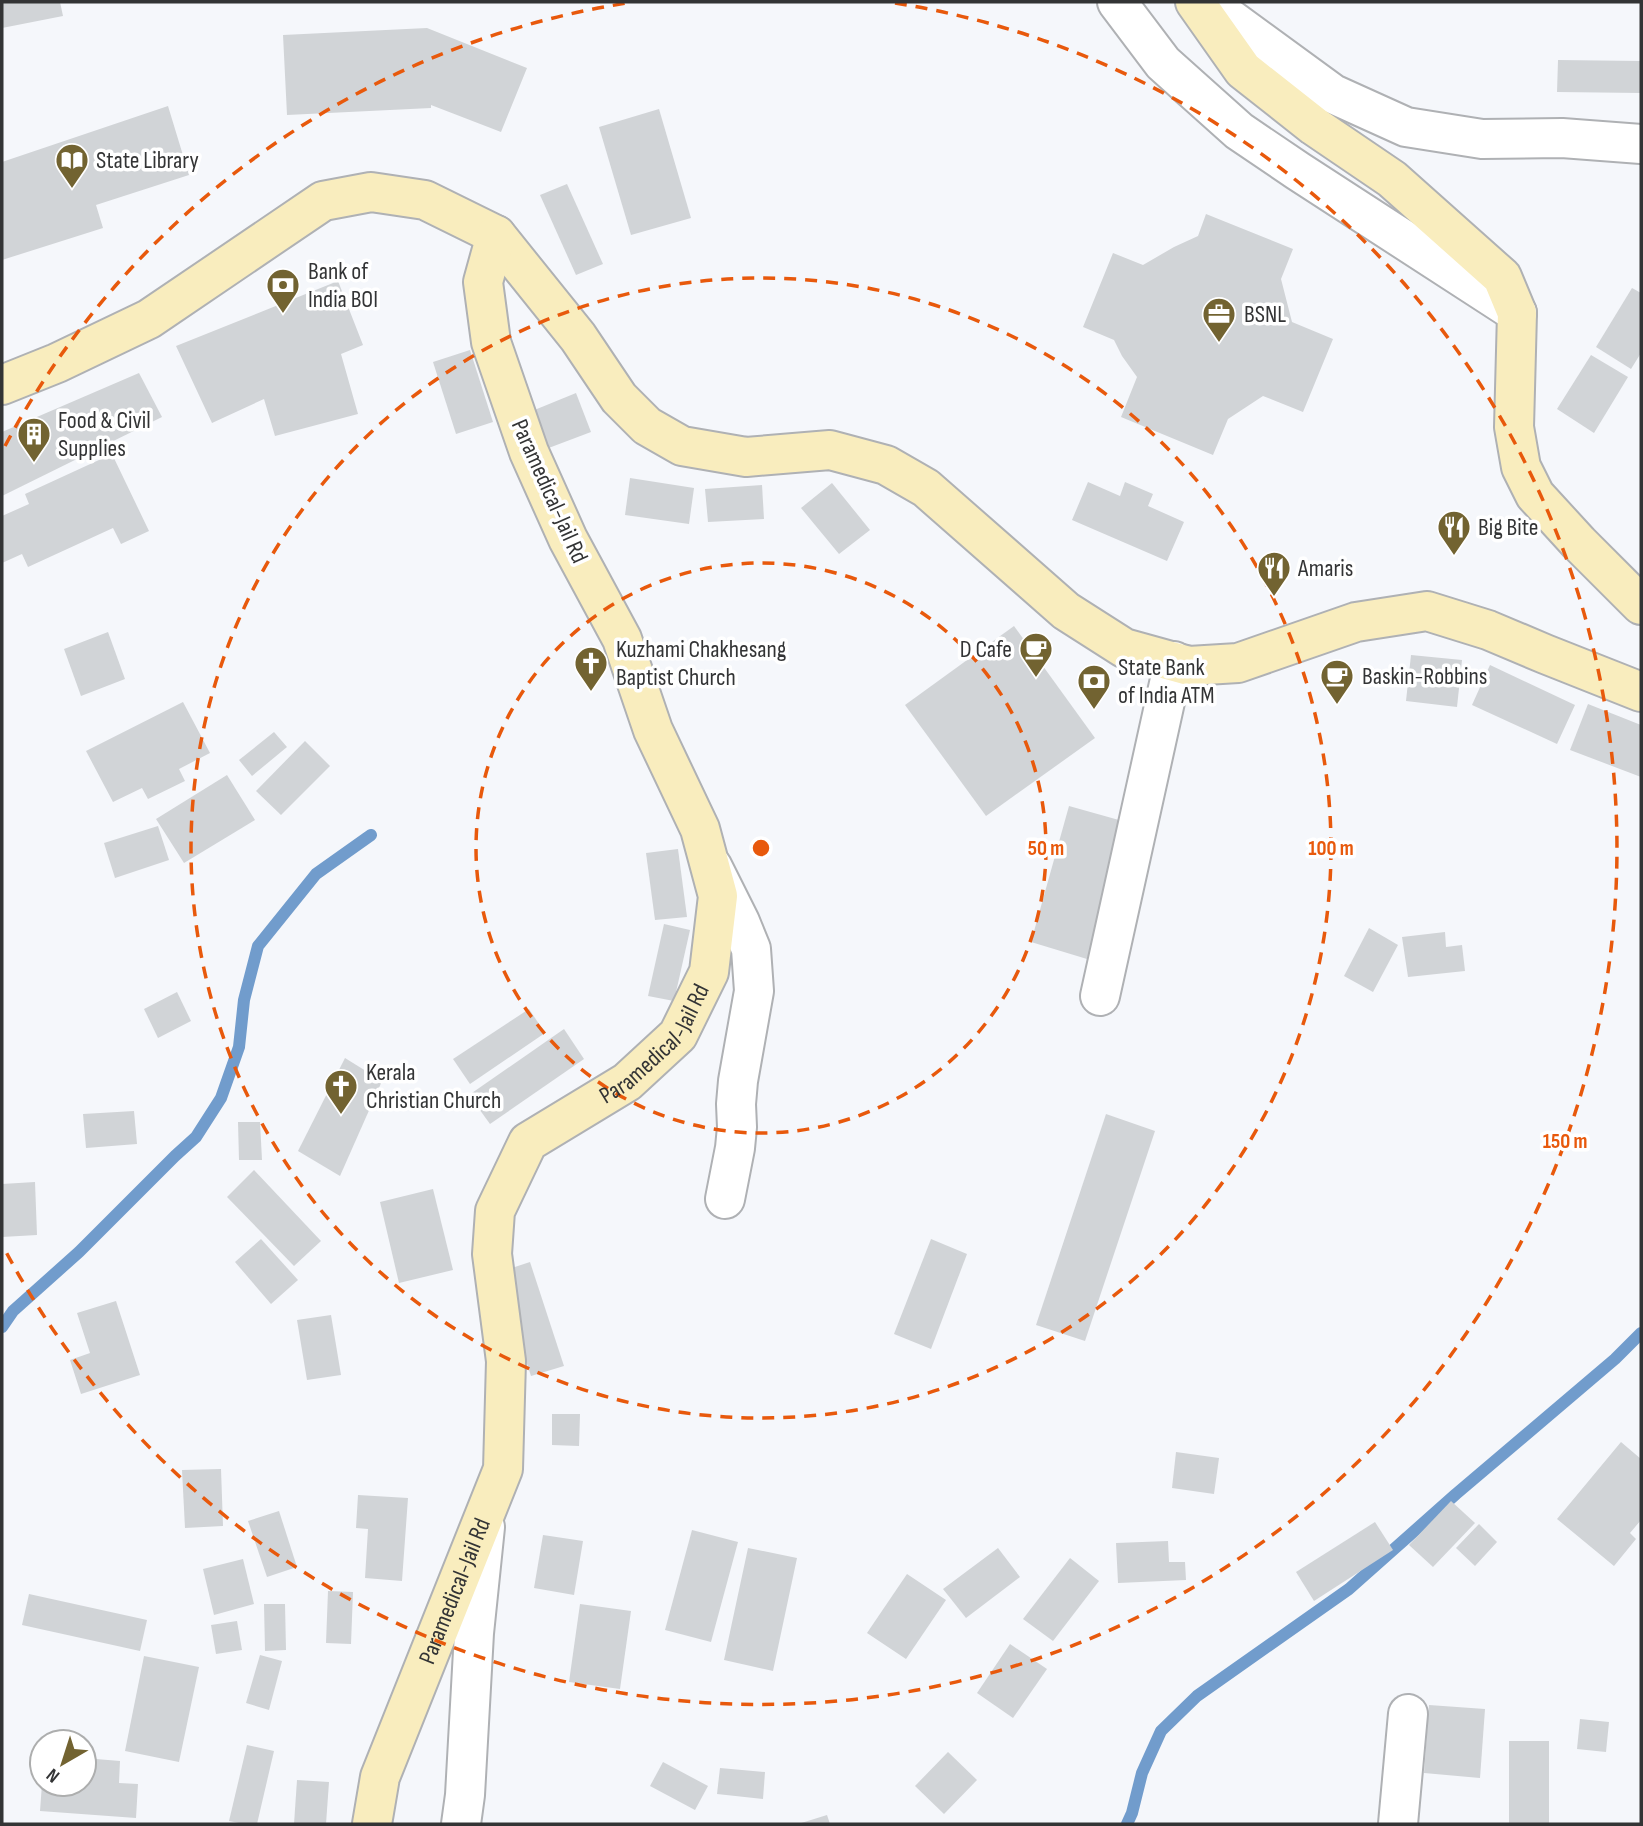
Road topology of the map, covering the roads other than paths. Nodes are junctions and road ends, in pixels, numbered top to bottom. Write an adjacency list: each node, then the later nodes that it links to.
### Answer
1 (1117, 2): 8 (street)
2 (1195, 2): 8 (main road)
3 (1207, 2): 5 (street)
4 (1253, 2): 5 (street)
5 (1270, 48): 6 (street)
6 (1641, 144)
7 (496, 235): 9 (main road); 11 (main road); 13 (main road, Paramedical-Jail Rd)
8 (1517, 313): 10 (main road)
9 (2, 385)
10 (1641, 605)
11 (1174, 662): 12 (main road); 14 (street)
12 (1641, 692)
13 (708, 858): 15 (street); 16 (main road, Paramedical-Jail Rd)
14 (1100, 996)
15 (725, 1199)
16 (487, 1508): 18 (main road, Paramedical-Jail Rd); 19 (street)
17 (1408, 1714): 20 (street)
18 (372, 1824)
19 (461, 1824)
20 (1398, 1824)

